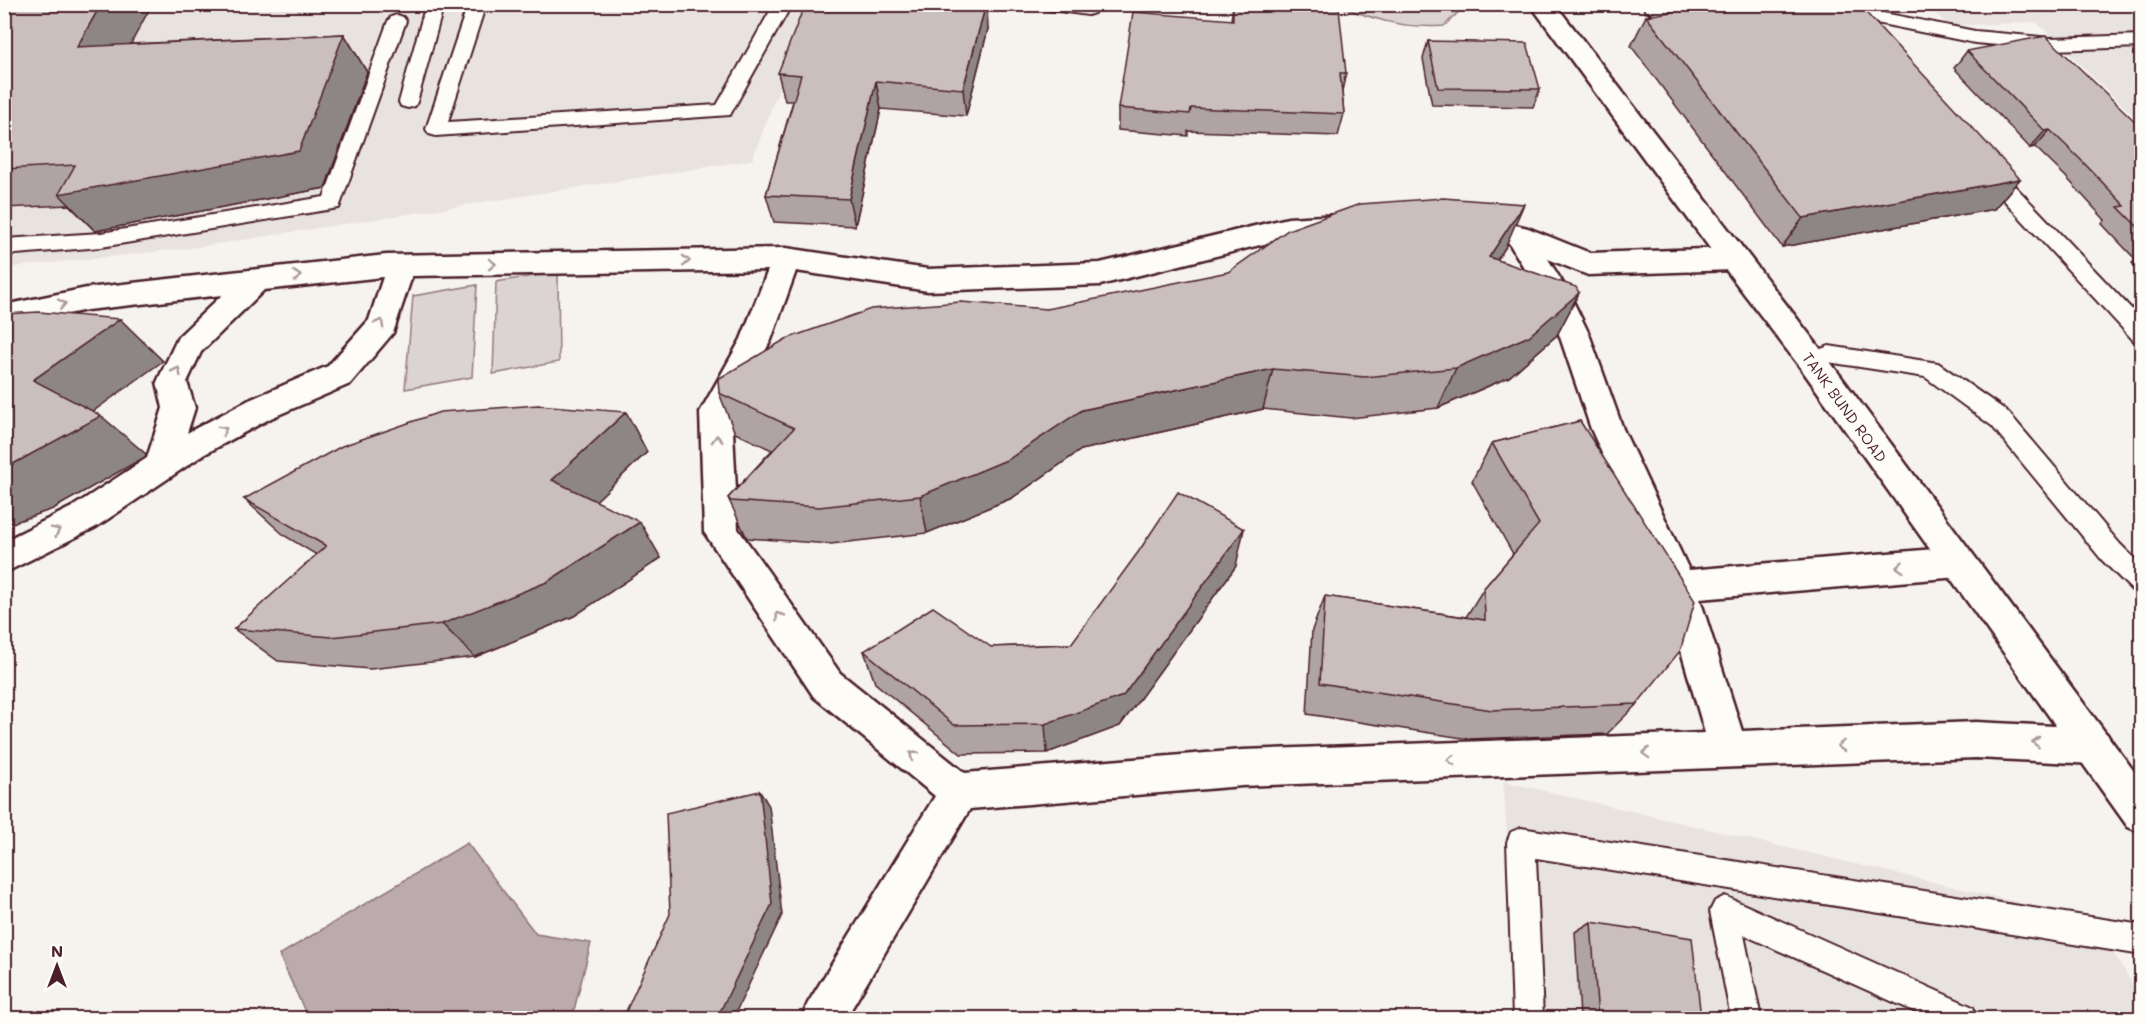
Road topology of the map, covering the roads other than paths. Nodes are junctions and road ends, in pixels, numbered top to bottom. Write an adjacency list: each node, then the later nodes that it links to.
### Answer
1 (435, 4): 14 (lane)
2 (477, 4): 3 (lane)
3 (783, 4)
4 (1044, 4): 10 (lane)
5 (1542, 4): 20 (street, TANK BUND ROAD)
6 (1558, 4): 26 (street, TANK BUND ROAD)
7 (1766, 4): 8 (street)
8 (1655, 6)
9 (1835, 7): 12 (lane); 13 (lane)
10 (1088, 9)
11 (397, 21): 19 (lane)
12 (1862, 36)
13 (2142, 41)
14 (408, 102)
15 (1974, 155): 25 (lane)
16 (1441, 219): 18 (street)
17 (1370, 223): 21 (street)
18 (1518, 235): 20 (street); 31 (street)
19 (4, 247)
20 (1733, 258): 29 (street, TANK BUND ROAD)
21 (786, 259): 22 (street, one-way to 21); 35 (street, one-way to 21)
22 (401, 266): 23 (street, one-way to 22); 27 (street, one-way to 22)
23 (255, 281): 24 (street, one-way to 23); 27 (street, one-way to 23)
24 (4, 316)
25 (2142, 335)
26 (1829, 355): 30 (lane); 34 (street, TANK BUND ROAD)
27 (161, 466): 28 (street, one-way to 27)
28 (4, 558)
29 (1958, 562): 31 (street, one-way to 31); 32 (street, TANK BUND ROAD)
30 (2142, 583)
31 (1678, 586): 33 (street)
32 (2094, 746): 33 (street, one-way to 33); 36 (street, TANK BUND ROAD)
33 (1729, 750): 35 (street, one-way to 35)
34 (2142, 777)
35 (959, 792): 38 (street)
36 (2142, 814)
37 (2142, 940): 39 (lane)
38 (823, 1018)
39 (1528, 1018)
40 (1746, 1018): 41 (lane)
41 (1962, 1018)

